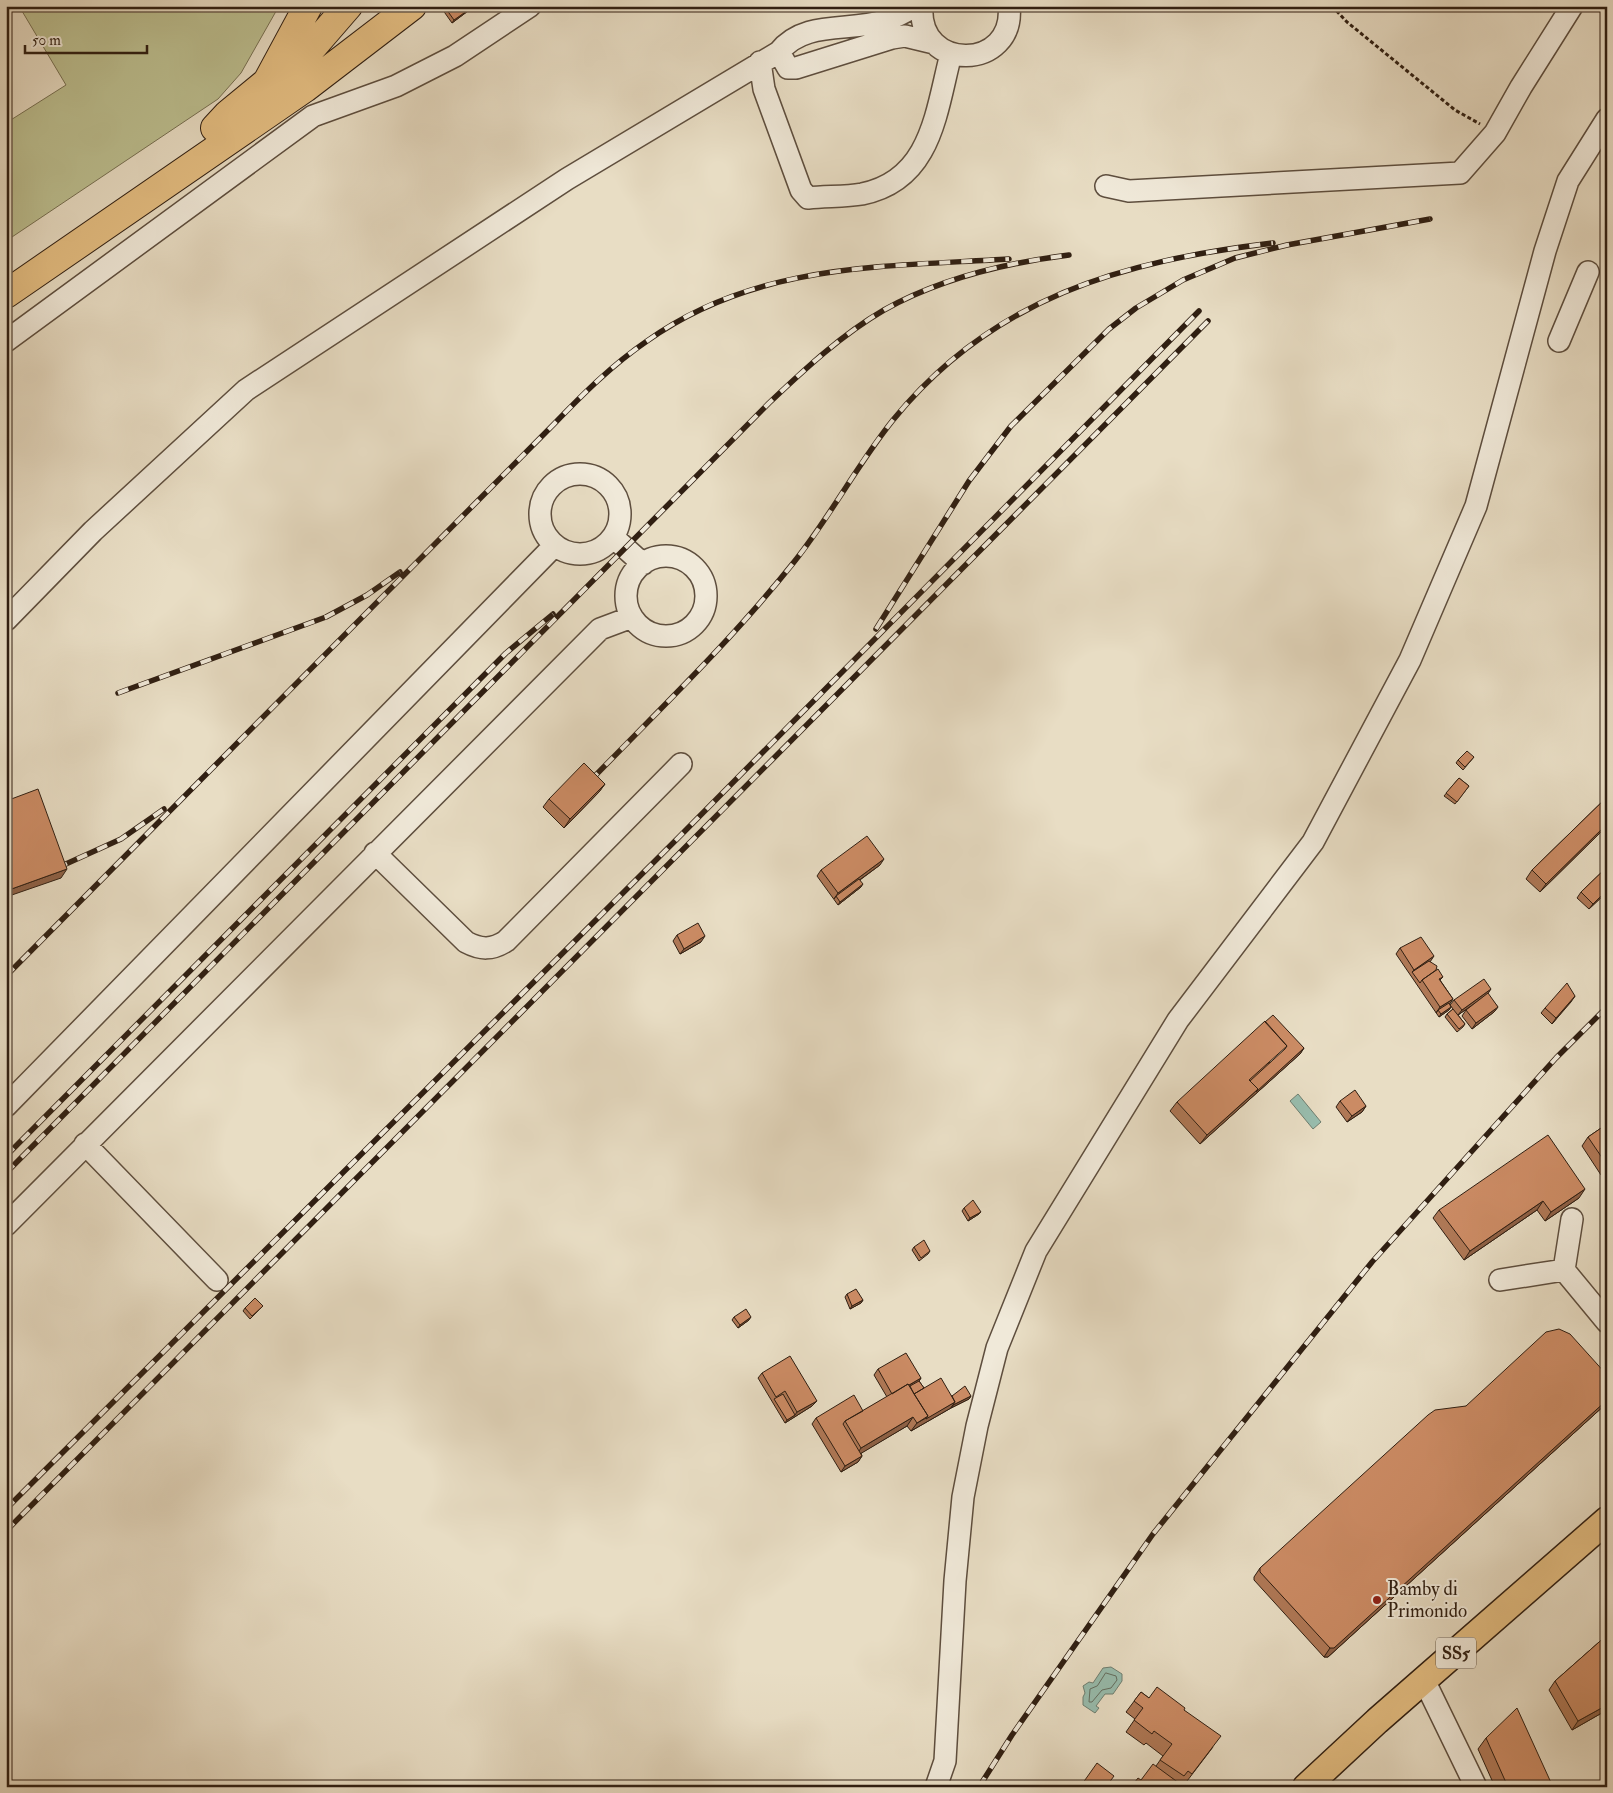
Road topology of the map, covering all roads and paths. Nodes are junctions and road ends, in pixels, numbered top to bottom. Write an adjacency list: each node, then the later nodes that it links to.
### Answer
1 (308, 6): 13 (highway)
2 (348, 6): 13 (highway)
3 (412, 6): 18 (highway)
4 (530, 6): 19 (street)
5 (916, 6): 11 (street)
6 (922, 6): 10 (street)
7 (1009, 6): 10 (street)
8 (1332, 6): 14 (path)
9 (1572, 6): 14 (street)
10 (943, 48): 11 (street); 11 (street)
11 (769, 57): 25 (street)
12 (1607, 119): 38 (street)
13 (215, 128): 17 (highway)
14 (1495, 133): 15 (street)
15 (1106, 186)
16 (1588, 272): 20 (street)
17 (6, 274)
18 (6, 294)
19 (6, 341)
20 (1559, 341)
21 (613, 537): 22 (street); 22 (street); 23 (street)
22 (555, 545): 28 (street)
23 (642, 564): 24 (street); 24 (street)
24 (632, 617): 27 (street)
25 (6, 620)
26 (681, 764): 27 (street)
27 (375, 853): 29 (street)
28 (6, 1106)
29 (85, 1144): 31 (street); 33 (street)
30 (1572, 1218): 32 (street)
31 (6, 1225)
32 (1564, 1270): 34 (street); 35 (street)
33 (217, 1280)
34 (1500, 1280)
35 (1607, 1322)
36 (1607, 1520): 37 (main road, SS5)
37 (1424, 1680): 39 (main road, SS5); 40 (street)
38 (936, 1787)
39 (1306, 1787)
40 (1476, 1787)

